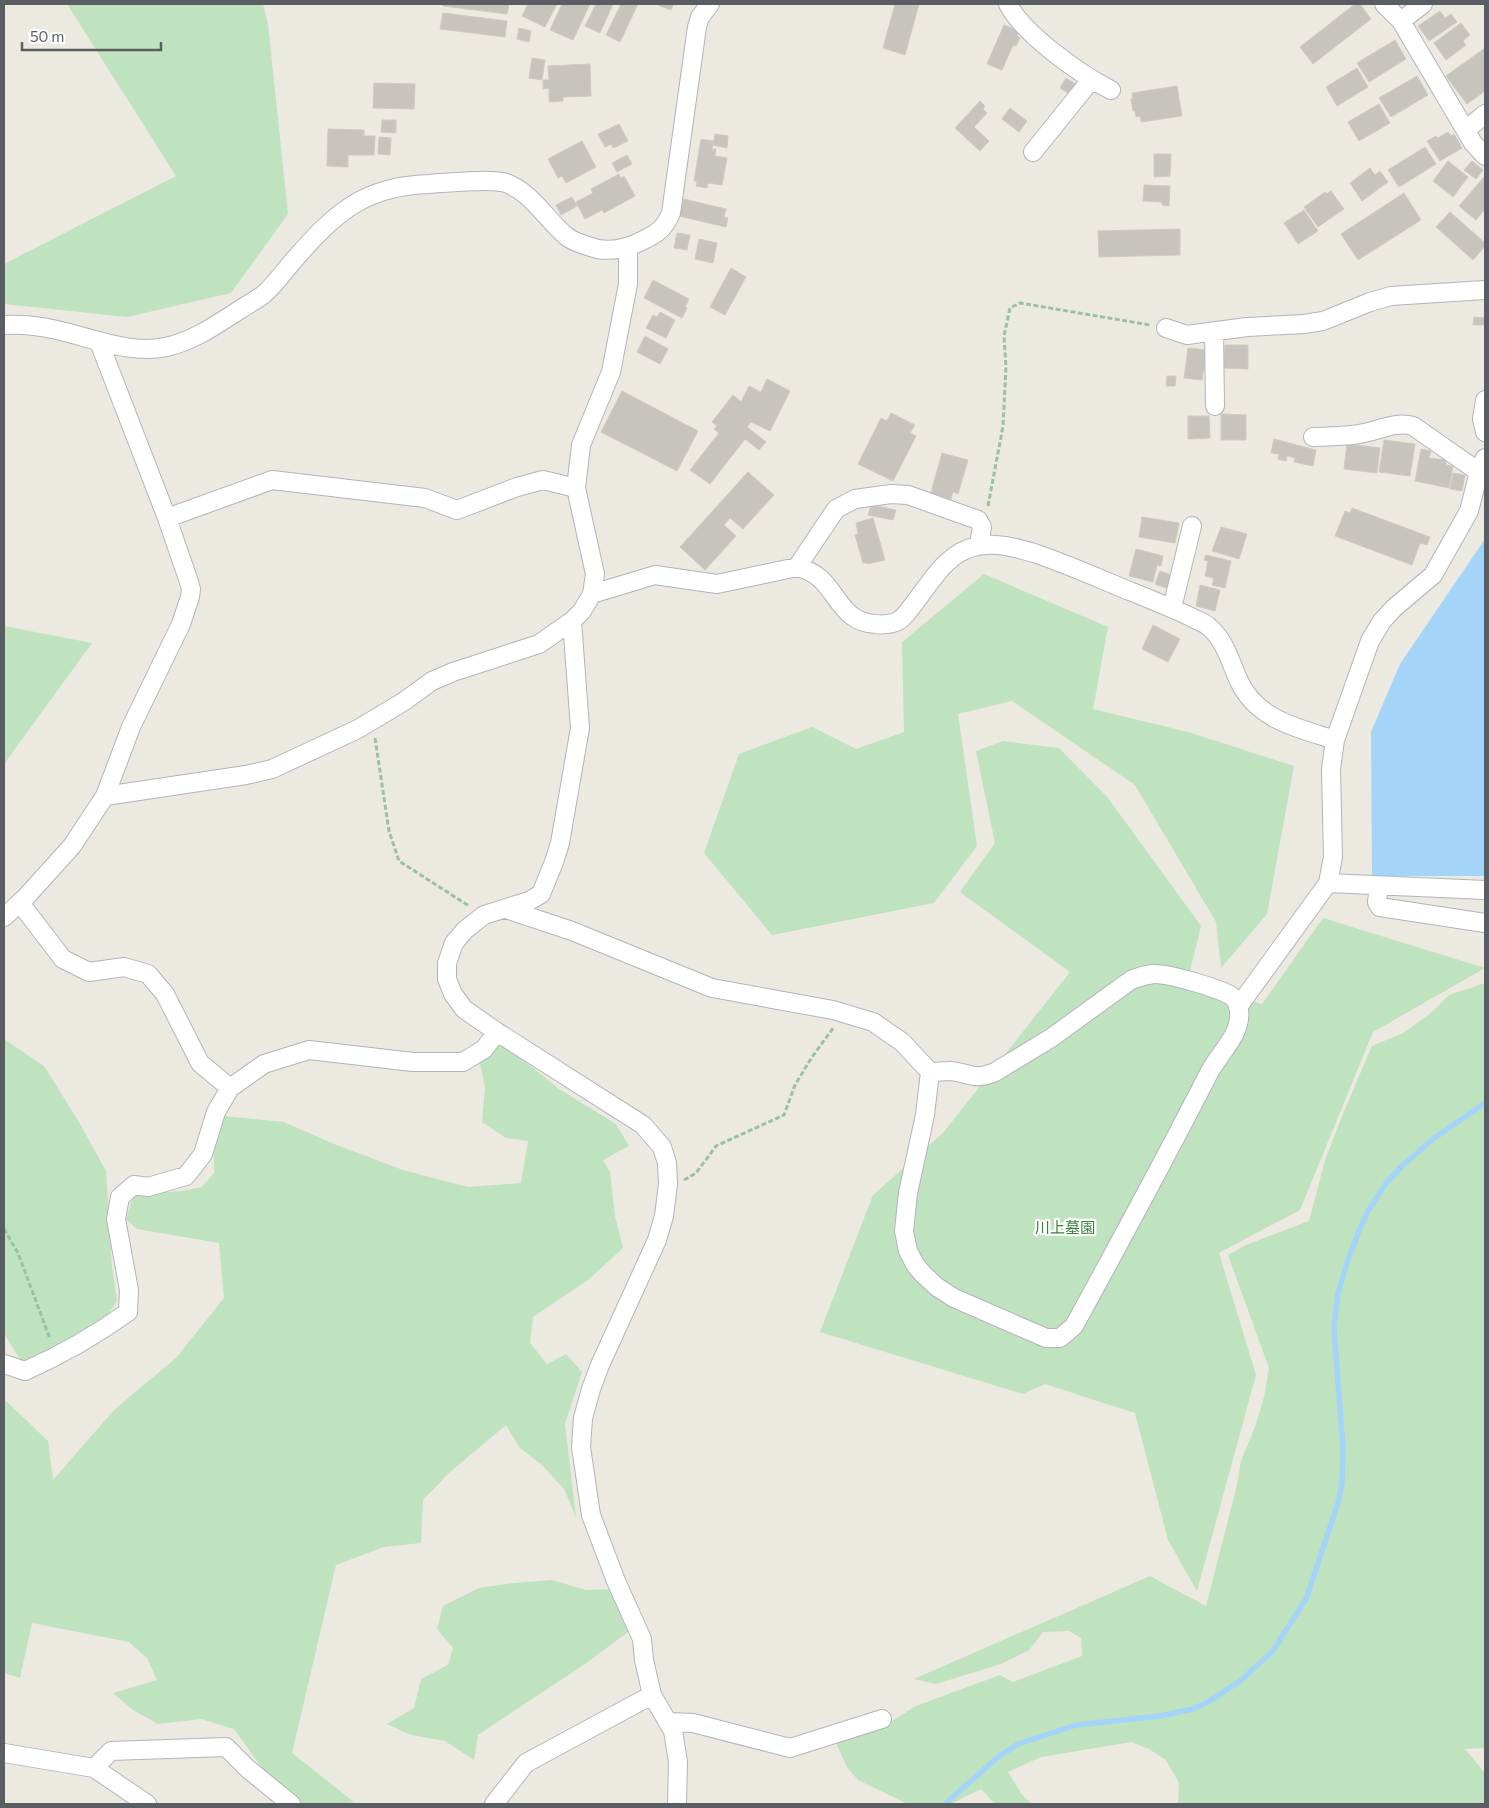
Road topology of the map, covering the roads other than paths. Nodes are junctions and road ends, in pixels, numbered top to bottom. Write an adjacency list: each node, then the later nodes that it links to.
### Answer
1 (710, 4): 12 (street)
2 (1008, 4): 6 (street)
3 (1384, 4): 5 (street)
4 (1423, 4): 5 (street)
5 (1402, 21): 9 (street)
6 (1091, 80): 7 (street); 10 (street)
7 (1111, 90)
8 (1485, 114): 9 (street)
9 (1466, 130): 11 (street)
10 (1032, 152)
11 (1485, 156)
12 (628, 247): 17 (street); 23 (street)
13 (1485, 290): 16 (street)
14 (4, 325): 17 (street)
15 (1166, 328): 16 (street)
16 (1214, 331): 19 (street)
17 (99, 342): 24 (street)
18 (1485, 400): 20 (street)
19 (1215, 406)
20 (1485, 432)
21 (1313, 437): 22 (street)
22 (1482, 465): 31 (street)
23 (576, 488): 24 (street); 28 (street)
24 (167, 518): 32 (street)
25 (1192, 526): 29 (street)
26 (979, 545): 27 (street); 27 (street); 29 (street)
27 (797, 567): 28 (street)
28 (592, 594): 30 (street)
29 (1172, 608): 31 (street)
30 (572, 621): 32 (street); 37 (street)
31 (1335, 740): 33 (street)
32 (105, 796): 36 (street)
33 (1328, 884): 34 (street); 40 (street)
34 (1379, 886): 35 (street); 39 (street)
35 (1485, 890)
36 (20, 903): 38 (street); 43 (street)
37 (506, 909): 41 (street); 42 (street)
38 (4, 917)
39 (1485, 923)
40 (1238, 1007): 42 (street); 42 (street)
41 (497, 1032): 43 (street); 45 (street)
42 (930, 1072)
43 (230, 1088): 44 (street)
44 (4, 1364)
45 (652, 1695): 47 (street); 52 (street)
46 (882, 1719): 47 (street)
47 (668, 1722): 53 (street)
48 (4, 1754): 49 (street)
49 (94, 1768): 50 (street); 51 (street)
50 (147, 1804)
51 (291, 1804)
52 (494, 1804)
53 (677, 1804)

